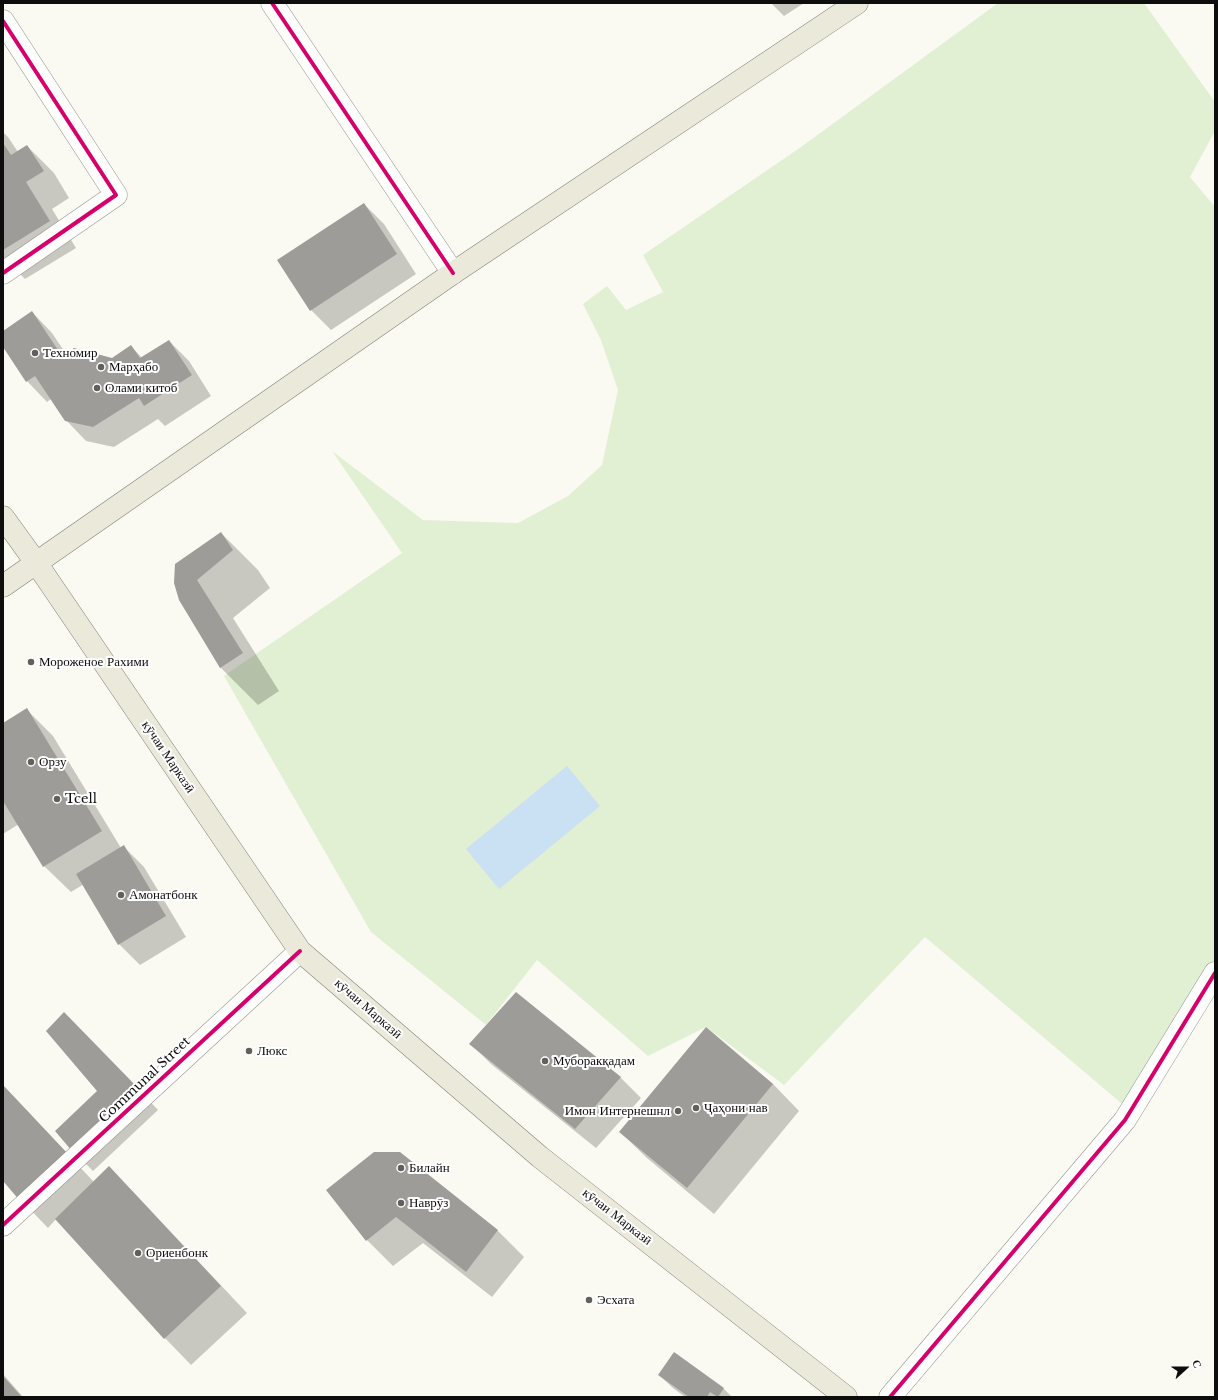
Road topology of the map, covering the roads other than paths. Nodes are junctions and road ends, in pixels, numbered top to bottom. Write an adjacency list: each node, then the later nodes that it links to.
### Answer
1 (272, 3): 5 (street)
2 (857, 3): 5 (main road)
3 (3, 21): 4 (street)
4 (3, 273)
5 (452, 273): 7 (main road)
6 (3, 517): 7 (main road, кӯчаи Марказӣ)
7 (37, 564): 8 (main road); 9 (main road, кӯчаи Марказӣ)
8 (3, 586)
9 (300, 951): 11 (street, Communal Street); 12 (main road, кӯчаи Марказӣ)
10 (1215, 973): 13 (street)
11 (3, 1225)
12 (846, 1397)
13 (890, 1397)

